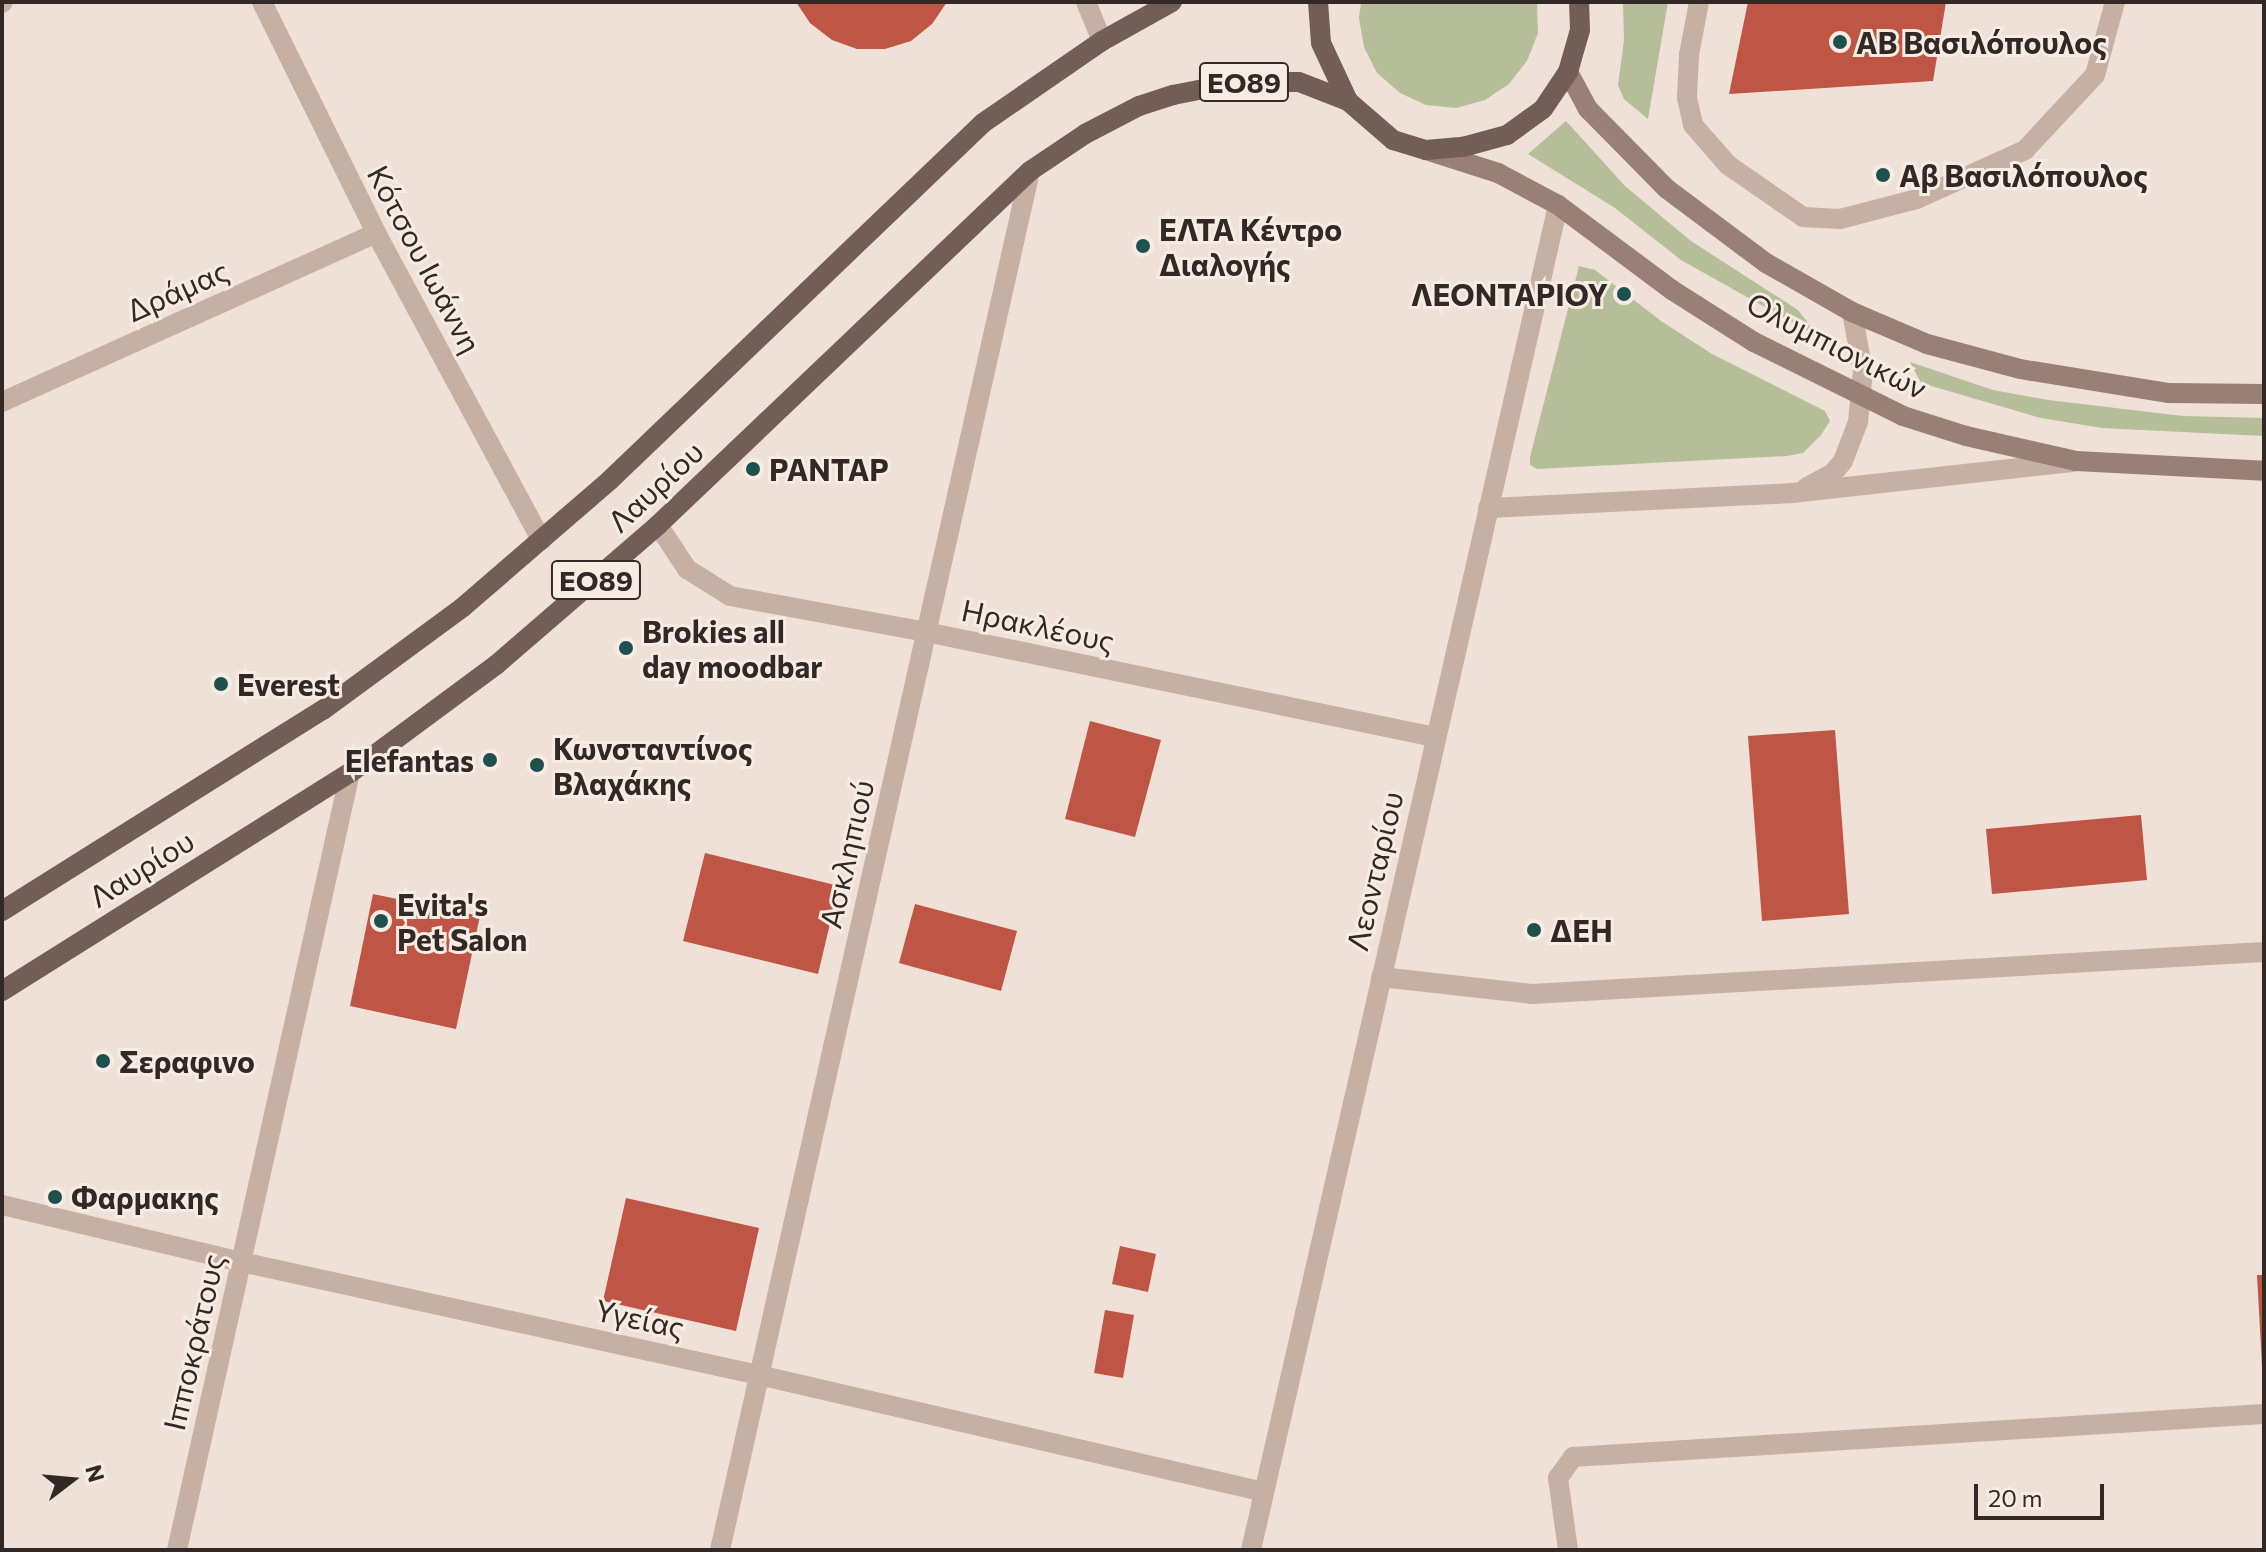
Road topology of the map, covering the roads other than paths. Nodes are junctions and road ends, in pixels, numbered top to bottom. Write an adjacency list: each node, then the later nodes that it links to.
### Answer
1 (262, 2): 14 (street, Κότσου Ιωάννη)
2 (1086, 2): 8 (street)
3 (1172, 2): 8 (main road, Λαυρίου / ΕΟ89)
4 (1318, 2): 10 (main road, Λαυρίου / ΕΟ89)
5 (1579, 2): 9 (main road, Λαυρίου / ΕΟ89)
6 (1699, 2): 7 (street)
7 (2115, 2)
8 (1102, 41): 24 (main road, Λαυρίου / ΕΟ89)
9 (1568, 72): 11 (main road, Λαυρίου / ΕΟ89); 15 (main road, Ολυμπιονικών)
10 (1348, 101): 11 (main road, Λαυρίου / ΕΟ89); 12 (main road, Λαυρίου / ΕΟ89)
11 (1426, 150): 13 (main road, Ολυμπιονικών)
12 (1030, 171): 23 (main road, Λαυρίου / ΕΟ89); 25 (street, Ασκληπιού)
13 (1558, 205): 17 (main road, Ολυμπιονικών); 22 (street, Λεονταρίου)
14 (376, 233): 18 (street, Δράμας); 24 (street, Κότσου Ιωάννη)
15 (1852, 312): 16 (main road, Ολυμπιονικών); 17 (street)
16 (2264, 394)
17 (1862, 398): 19 (main road, Ολυμπιονικών); 21 (street)
18 (2, 402)
19 (2076, 461): 20 (main road, Ολυμπιονικών); 21 (street)
20 (2264, 471)
21 (1792, 493): 22 (street)
22 (1488, 508): 26 (street, Λεονταρίου)
23 (658, 525): 25 (street, Ηρακλέους); 27 (main road, Λαυρίου / ΕΟ89)
24 (541, 540): 28 (main road, Λαυρίου / ΕΟ89)
25 (926, 632): 26 (street, Ηρακλέους); 34 (street, Ασκληπιού)
26 (1435, 737): 30 (street, Λεονταρίου)
27 (350, 773): 31 (main road, Λαυρίου / ΕΟ89); 33 (street, Ιπποκράτους)
28 (2, 911)
29 (2264, 952): 30 (street)
30 (1381, 977): 36 (street, Λεονταρίου)
31 (2, 991)
32 (2, 1205): 33 (street, Υγείας)
33 (241, 1262): 34 (street, Υγείας); 37 (street, Ιπποκράτους)
34 (759, 1375): 36 (street, Υγείας); 38 (street, Ασκληπιού)
35 (2264, 1414): 40 (street)
36 (1264, 1492): 39 (street, Λεονταρίου)
37 (177, 1550)
38 (720, 1550)
39 (1251, 1550)
40 (1568, 1550)

